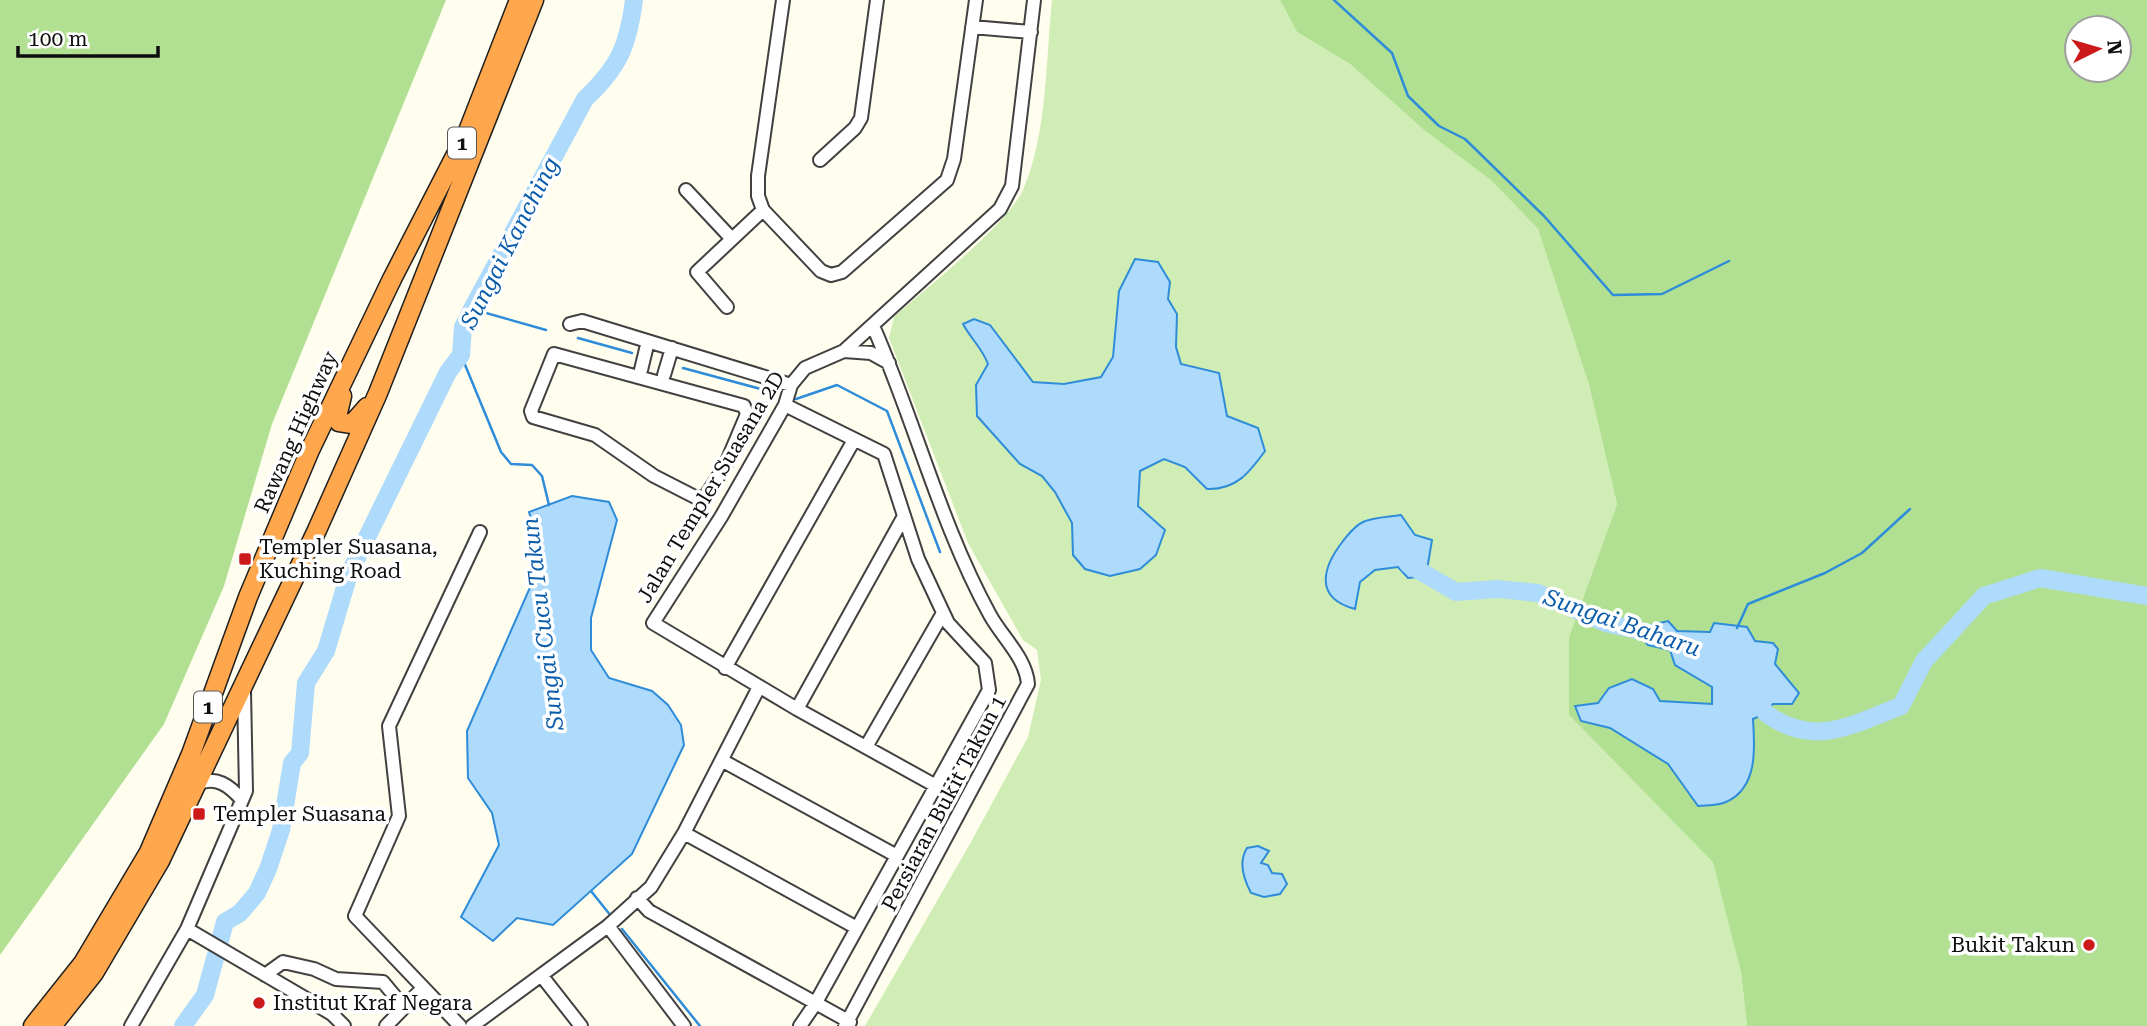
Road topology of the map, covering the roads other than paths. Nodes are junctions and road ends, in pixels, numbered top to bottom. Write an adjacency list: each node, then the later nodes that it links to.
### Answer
1 (519, 0): 21 (highway, Rawang Highway / 1)
2 (534, 0): 23 (highway, 1)
3 (783, 0): 11 (street)
4 (877, 0): 9 (street)
5 (976, 0): 7 (street)
6 (1034, 0): 8 (street)
7 (972, 27): 8 (street); 11 (street)
8 (1031, 32): 15 (street)
9 (820, 160)
10 (686, 190): 12 (street)
11 (763, 210): 12 (street)
12 (732, 239): 13 (street)
13 (727, 307)
14 (570, 324): 16 (street)
15 (873, 326): 18 (street, Jalan Templer Suasana 2D); 20 (street)
16 (649, 341): 17 (street); 17 (street)
17 (672, 348): 22 (street)
18 (844, 351): 20 (street); 22 (street, Jalan Templer Suasana 2D)
19 (554, 354): 19 (street)
20 (890, 364): 49 (street, Persiaran Bukit Takun 1)
21 (348, 368): 23 (highway); 50 (highway, Rawang Highway / 1)
22 (791, 385): 24 (street, Jalan Templer Suasana 2D)
23 (378, 393): 30 (highway, 1)
24 (785, 405): 25 (street); 29 (street, Jalan Templer Suasana 2D)
25 (854, 440): 26 (street); 29 (street)
26 (903, 519): 28 (street); 32 (street)
27 (480, 532): 46 (street)
28 (943, 613): 33 (street); 36 (street)
29 (725, 668): 31 (street)
30 (246, 677): 35 (highway, 1); 37 (street)
31 (760, 687): 32 (street); 34 (street)
32 (797, 709): 33 (street)
33 (866, 747): 36 (street)
34 (723, 761): 38 (street); 39 (street)
35 (197, 784): 37 (street); 51 (highway, 1)
36 (936, 786): 39 (street)
37 (242, 800): 43 (street)
38 (684, 832): 40 (street); 42 (street)
39 (897, 856): 42 (street)
40 (637, 898): 41 (street); 47 (street)
41 (608, 926): 45 (street); 58 (street)
42 (857, 928): 47 (street)
43 (187, 929): 44 (street); 52 (street)
44 (265, 975): 48 (street); 53 (street)
45 (541, 975): 56 (street); 57 (street)
46 (422, 988): 48 (street); 55 (street)
47 (815, 1004): 49 (street); 59 (street)
48 (403, 1006): 54 (street)
49 (847, 1024)
50 (33, 1026)
51 (52, 1026)
52 (131, 1026)
53 (344, 1026)
54 (386, 1026)
55 (460, 1026)
56 (473, 1026)
57 (581, 1026)
58 (684, 1026)
59 (800, 1026)

